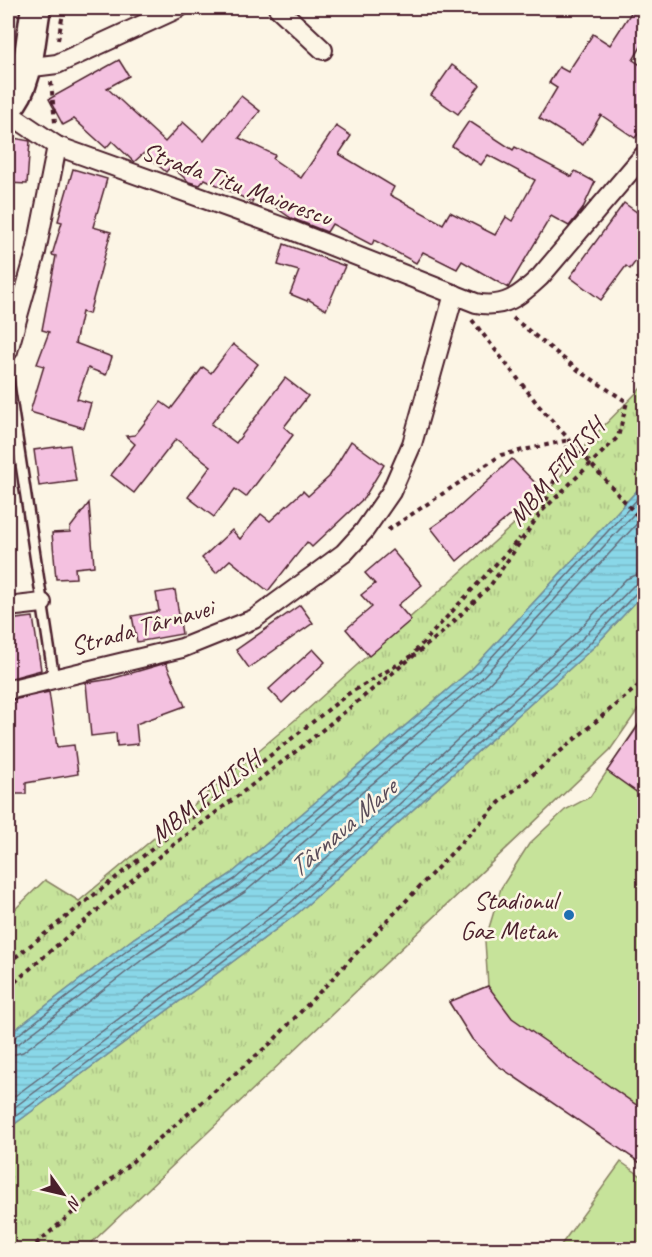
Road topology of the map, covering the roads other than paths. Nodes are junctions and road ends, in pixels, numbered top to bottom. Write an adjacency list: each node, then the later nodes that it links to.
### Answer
1 (36, 8): 5 (main road)
2 (179, 8): 5 (street)
3 (278, 8): 4 (street)
4 (323, 50)
5 (37, 73): 6 (main road)
6 (8, 107)
7 (8, 112): 8 (street, Strada Titu Maiorescu)
8 (57, 146): 10 (street, Strada Titu Maiorescu); 11 (street)
9 (645, 155): 10 (street, Strada Titu Maiorescu)
10 (454, 294): 15 (street, Strada Târnavei)
11 (8, 351)
12 (8, 379): 13 (lane)
13 (42, 603): 14 (street); 15 (lane)
14 (8, 607)
15 (54, 679): 16 (street, Strada Târnavei)
16 (8, 690)

